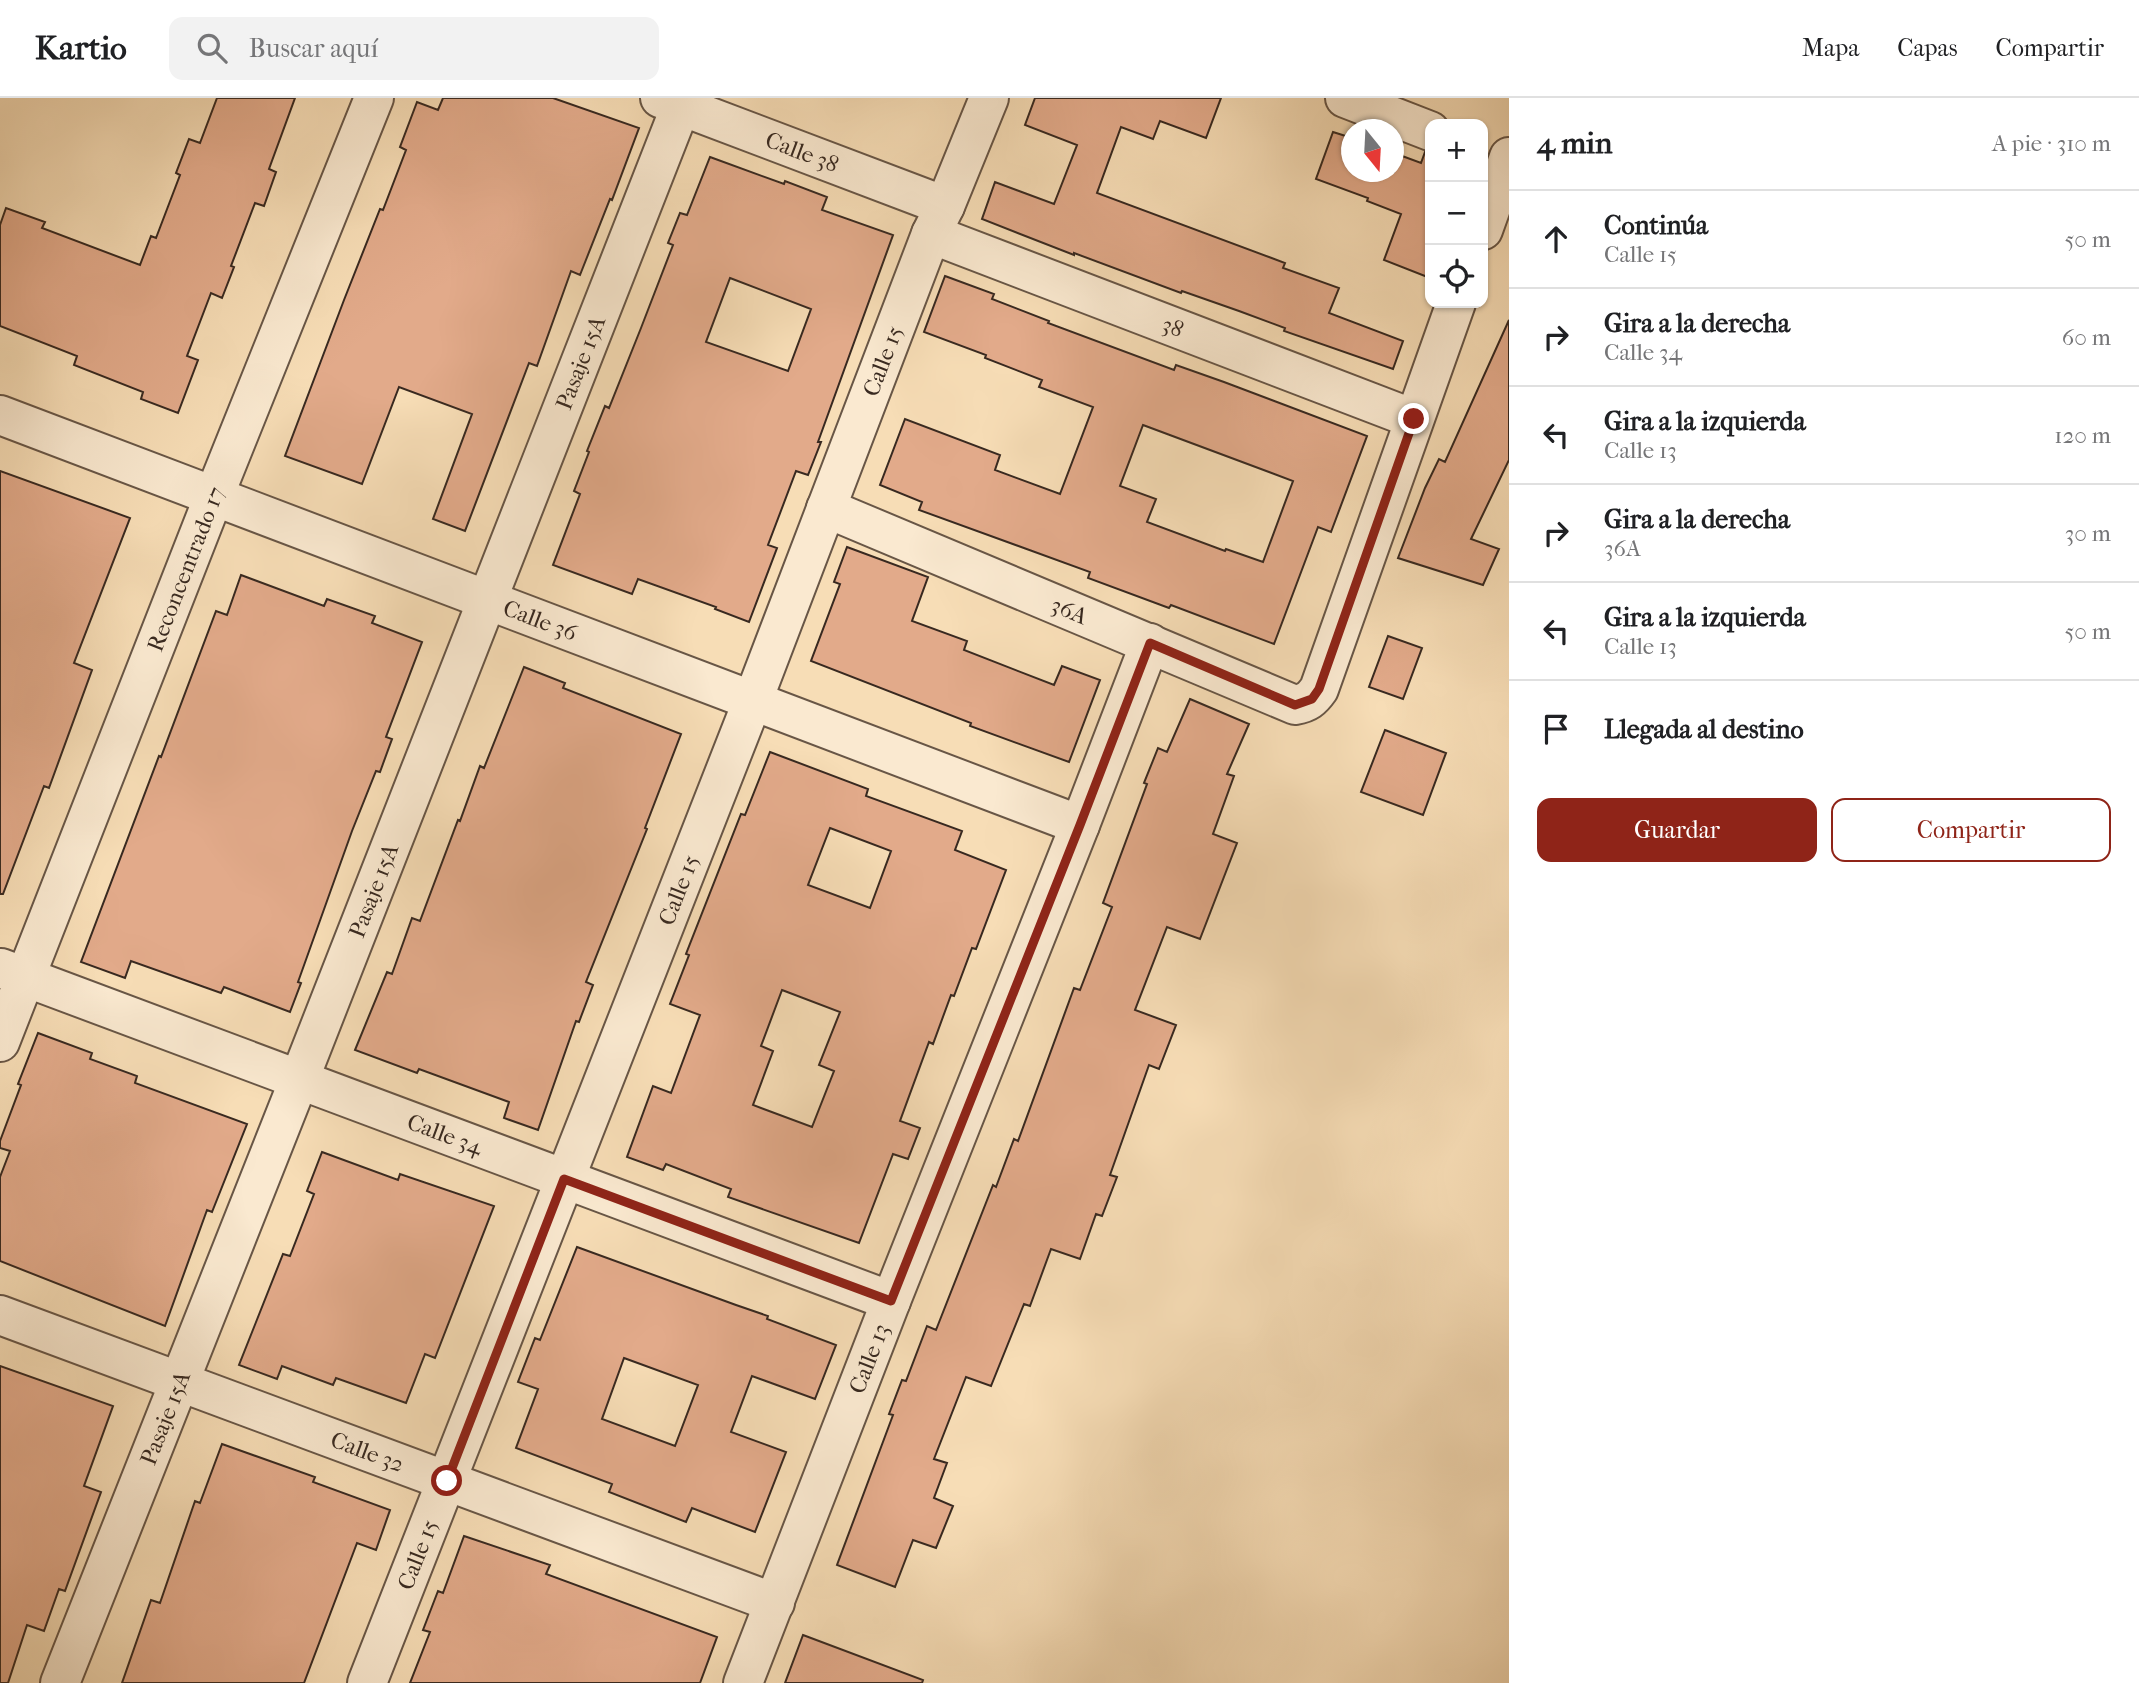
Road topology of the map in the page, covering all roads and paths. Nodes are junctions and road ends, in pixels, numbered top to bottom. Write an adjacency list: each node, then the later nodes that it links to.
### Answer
1 (374, 98): 12 (street, Reconcentrado 17)
2 (989, 98): 8 (street, Calle 15)
3 (1345, 98): 5 (street)
4 (675, 101): 8 (street, Calle 38); 14 (street, Pasaje 15A)
5 (1425, 129)
6 (1500, 156): 7 (street)
7 (1488, 208)
8 (938, 220): 11 (street, 38); 13 (street, Calle 15)
9 (1454, 308): 11 (street)
10 (0, 415): 12 (street, Calle 36)
11 (1414, 419): 15 (street, 36A)
12 (214, 496): 14 (street, Calle 36); 18 (street, Reconcentrado 17)
13 (826, 508): 15 (street, 36A); 16 (street, Calle 15)
14 (488, 600): 16 (street, Calle 36); 20 (street, Pasaje 15A)
15 (1150, 643): 17 (street, Calle 13)
16 (752, 700): 17 (street, Calle 36); 21 (street, Calle 15)
17 (1080, 825): 22 (street, Calle 13)
18 (12, 973): 19 (street, Reconcentrado 17); 20 (street, Calle 34)
19 (0, 1042)
20 (299, 1080): 21 (street, Calle 34); 24 (street, Pasaje 15A)
21 (564, 1179): 22 (street, Calle 34); 25 (street, Calle 15)
22 (891, 1301): 26 (street, Calle 13)
23 (0, 1315): 24 (street, Calle 32)
24 (178, 1381): 25 (street, Calle 32); 27 (street, Pasaje 15A)
25 (447, 1481): 26 (street, Calle 32); 28 (street, Calle 15)
26 (775, 1603): 29 (street, Calle 13)
27 (60, 1683)
28 (367, 1683)
29 (743, 1683)

